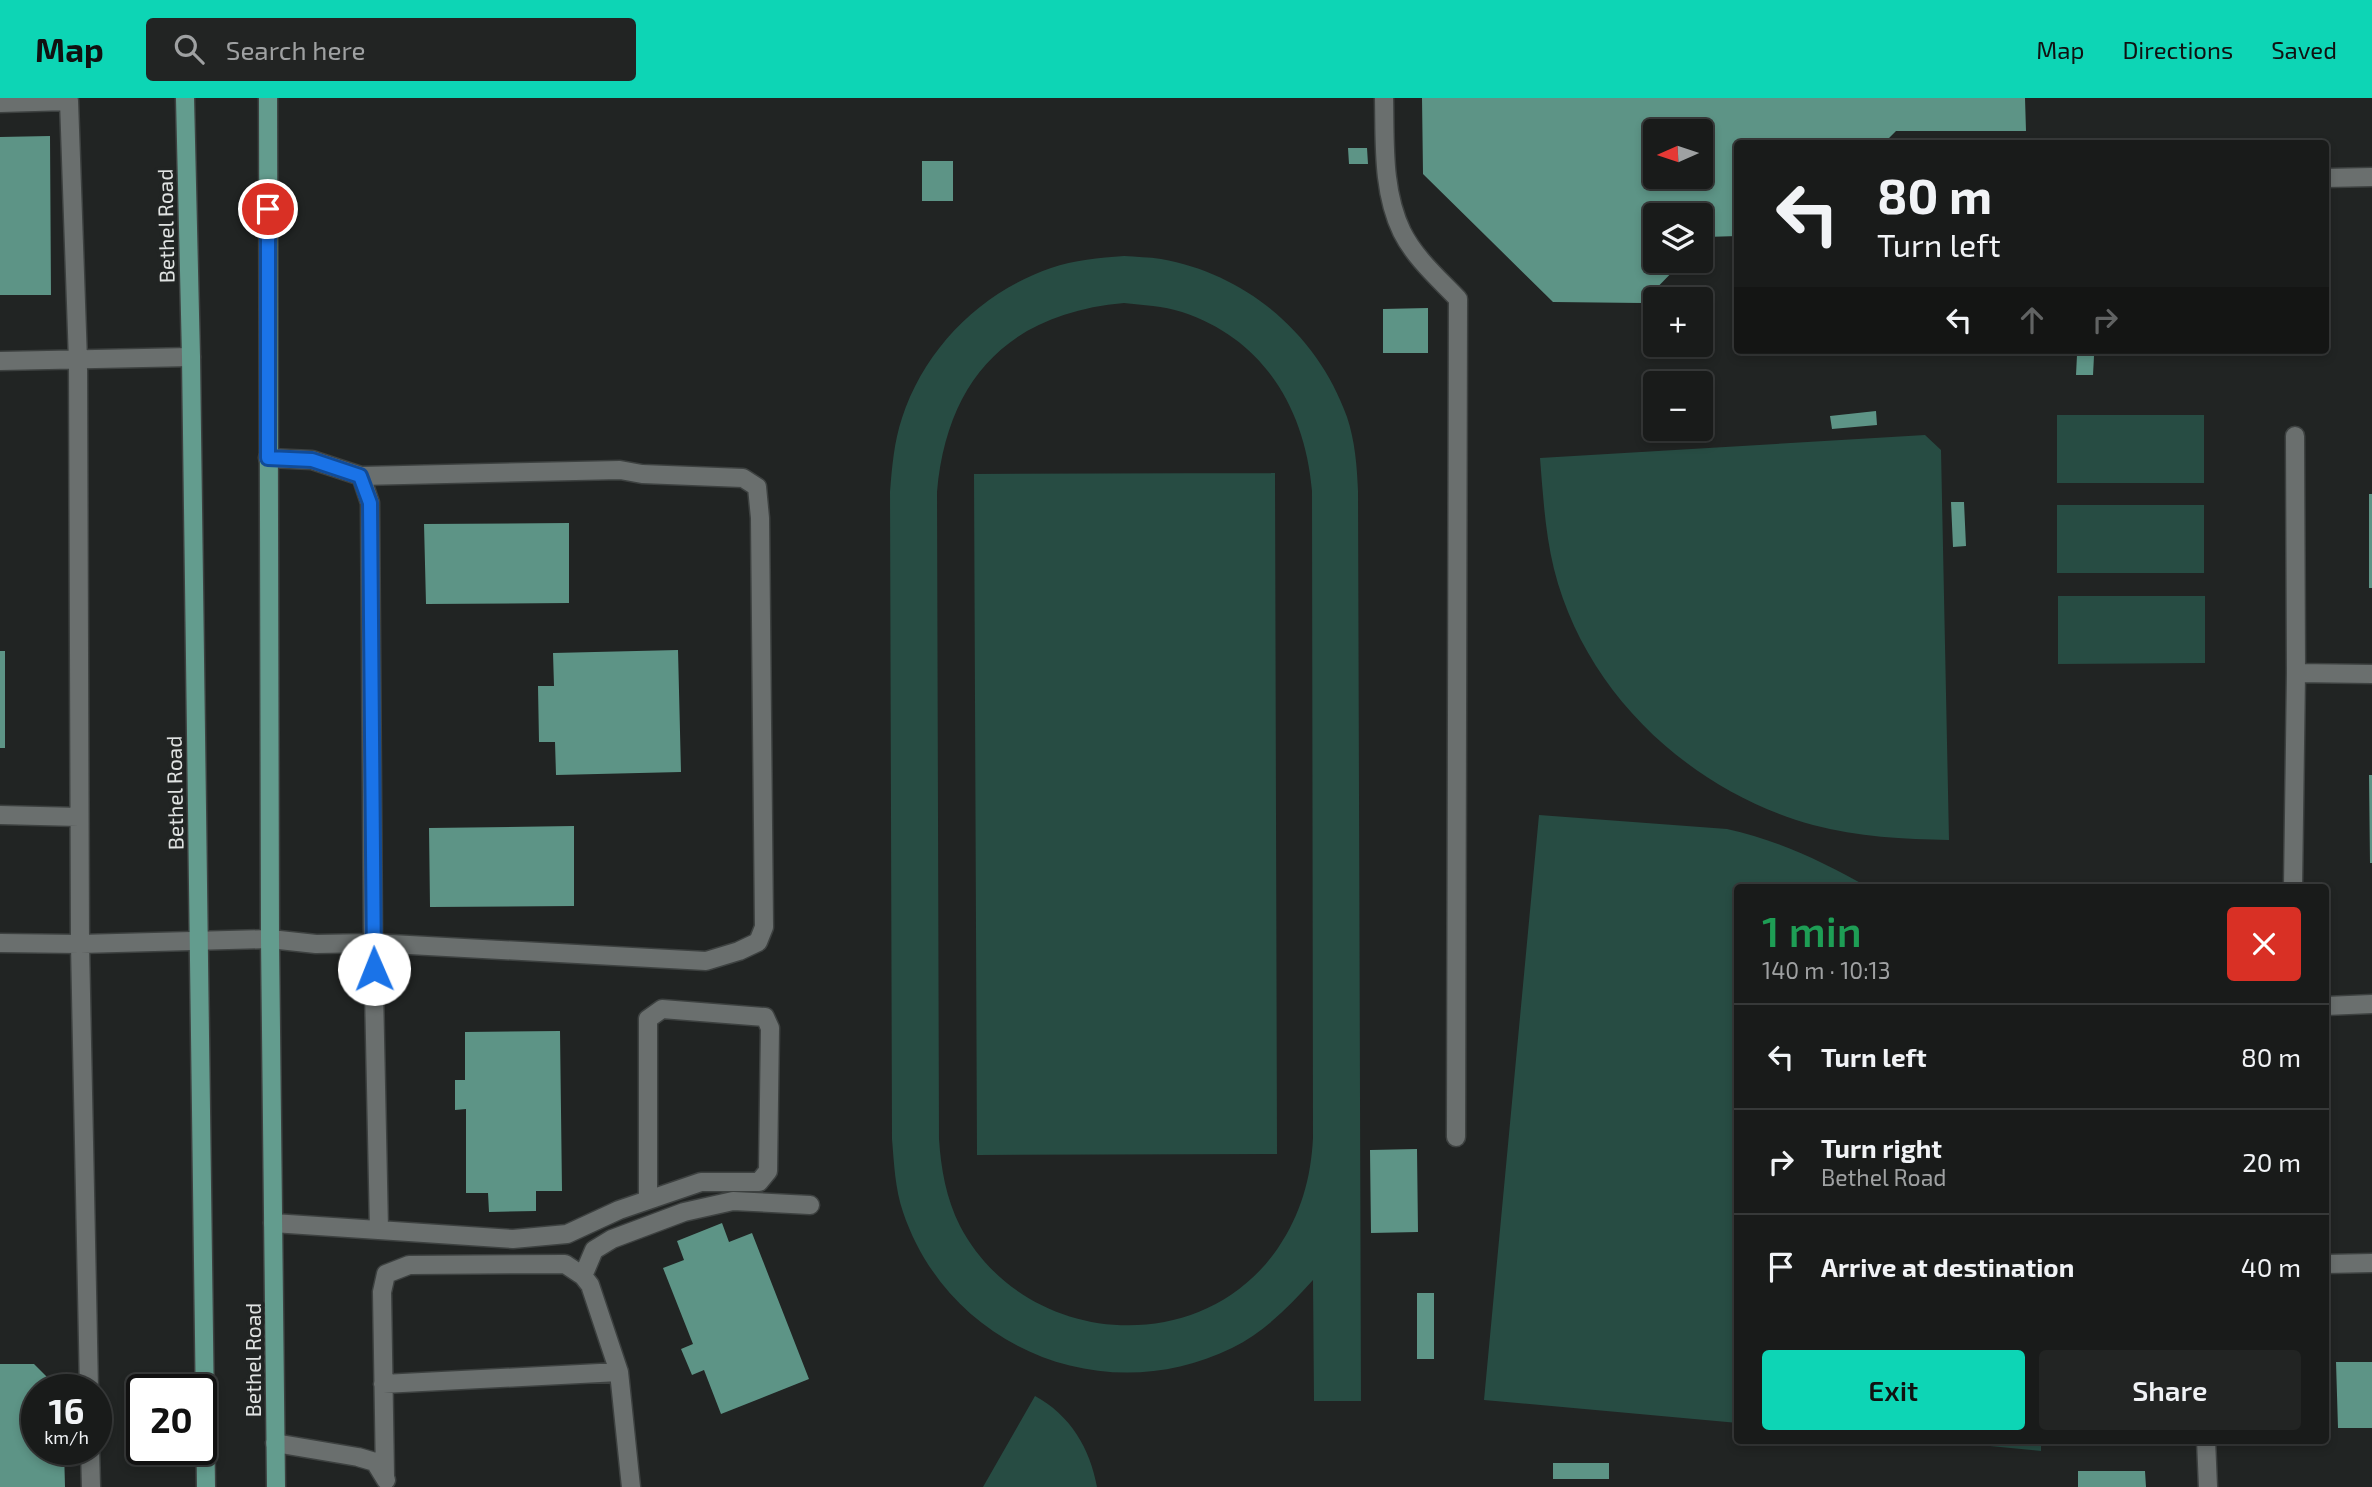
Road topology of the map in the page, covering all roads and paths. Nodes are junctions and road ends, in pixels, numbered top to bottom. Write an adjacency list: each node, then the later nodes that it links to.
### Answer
1 (185, 98): 7 (main road, Bethel Road)
2 (268, 98): 11 (main road, Bethel Road)
3 (1384, 98): 25 (street)
4 (0, 103): 8 (street)
5 (2372, 177): 6 (street)
6 (2329, 178)
7 (191, 357): 8 (street); 18 (main road, Bethel Road)
8 (78, 360): 9 (street); 16 (street)
9 (0, 362)
10 (2295, 436): 13 (street)
11 (268, 458): 12 (street); 19 (main road, Bethel Road)
12 (360, 476): 21 (street); 21 (street)
13 (2296, 673): 14 (street); 17 (street)
14 (2372, 674)
15 (0, 815): 16 (street)
16 (79, 817): 22 (street)
17 (2294, 884)
18 (198, 939): 19 (street); 22 (street); 41 (main road, Bethel Road)
19 (270, 939): 21 (street); 28 (main road, Bethel Road)
20 (0, 943): 22 (street)
21 (373, 943): 29 (street)
22 (80, 944): 34 (street)
23 (2372, 1004): 24 (street)
24 (2329, 1006)
25 (1456, 1137)
26 (648, 1200): 26 (street); 29 (street)
27 (810, 1205): 32 (street)
28 (273, 1223): 29 (street); 36 (main road, Bethel Road)
29 (379, 1230)
30 (2372, 1263): 31 (street)
31 (2329, 1264)
32 (583, 1276): 33 (street); 35 (street)
33 (619, 1372): 35 (street); 43 (street)
34 (89, 1374)
35 (383, 1384): 39 (street)
36 (275, 1443): 39 (street); 42 (main road, Bethel Road)
37 (2206, 1444): 44 (street)
38 (90, 1465): 40 (street)
39 (386, 1481)
40 (91, 1487)
41 (206, 1487)
42 (276, 1487)
43 (631, 1487)
44 (2208, 1487)

